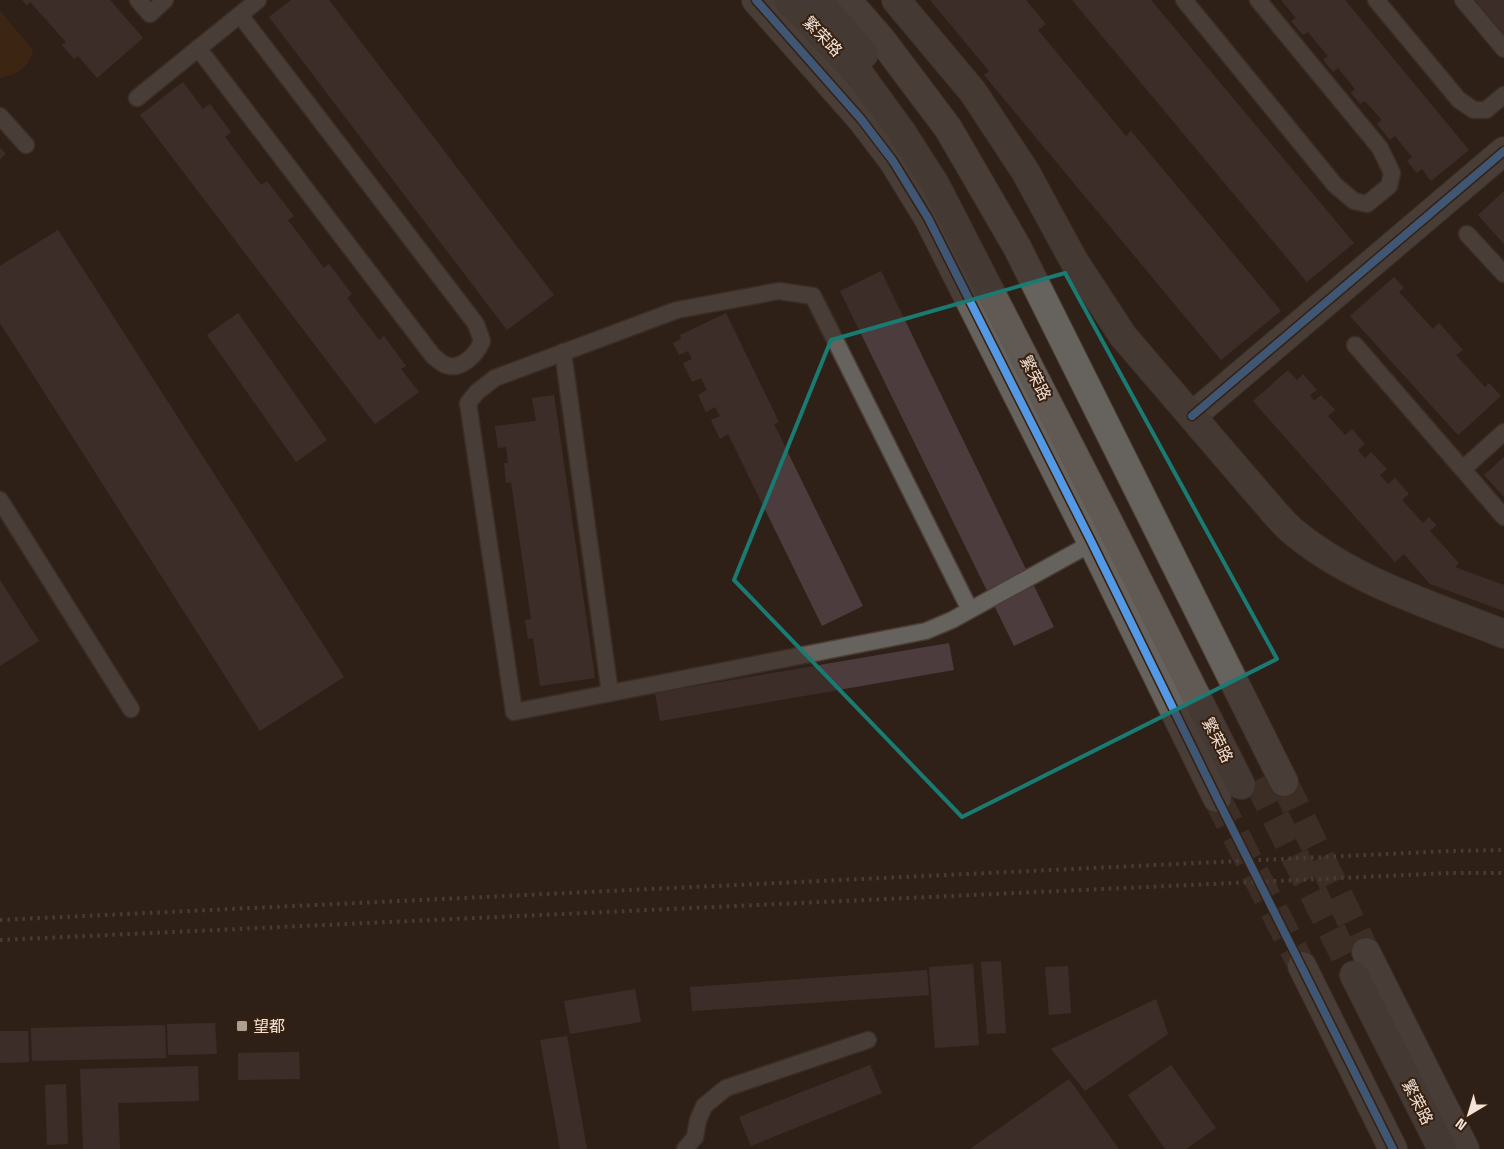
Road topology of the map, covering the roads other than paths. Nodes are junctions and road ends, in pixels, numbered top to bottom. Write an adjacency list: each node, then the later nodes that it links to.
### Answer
1 (138, 0): 2 (lane)
2 (165, 0)
3 (258, 0): 13 (lane)
4 (756, 0): 30 (street)
5 (788, 0): 6 (main road, 繁荣路)
6 (817, 0)
7 (847, 0): 35 (street)
8 (896, 0): 25 (main road)
9 (1184, 0): 10 (lane)
10 (1258, 0)
11 (1376, 0): 16 (lane)
12 (1463, 0): 15 (lane)
13 (240, 15): 14 (lane); 14 (lane)
14 (198, 48): 17 (lane)
15 (1504, 49)
16 (1504, 95)
17 (137, 98)
18 (0, 116): 19 (lane)
19 (26, 145)
20 (1504, 151): 25 (street)
21 (1468, 234): 22 (lane)
22 (1504, 274)
23 (1355, 345): 27 (lane)
24 (563, 352): 31 (lane); 33 (lane); 33 (lane)
25 (1192, 416): 32 (main road)
26 (1504, 432): 27 (lane)
27 (1463, 469): 29 (lane)
28 (0, 500): 34 (lane)
29 (1504, 517)
30 (1092, 543): 31 (lane); 36 (street)
31 (970, 610): 33 (lane)
32 (1504, 634)
33 (610, 693)
34 (131, 709)
35 (1284, 782)
36 (1217, 798)
37 (1302, 966): 41 (street)
38 (1352, 968): 42 (main road, 繁荣路); 43 (main road, 繁荣路); 44 (street)
39 (868, 1040): 40 (lane)
40 (685, 1149)
41 (1393, 1149)
42 (1423, 1149)
43 (1442, 1149)
44 (1465, 1149)

